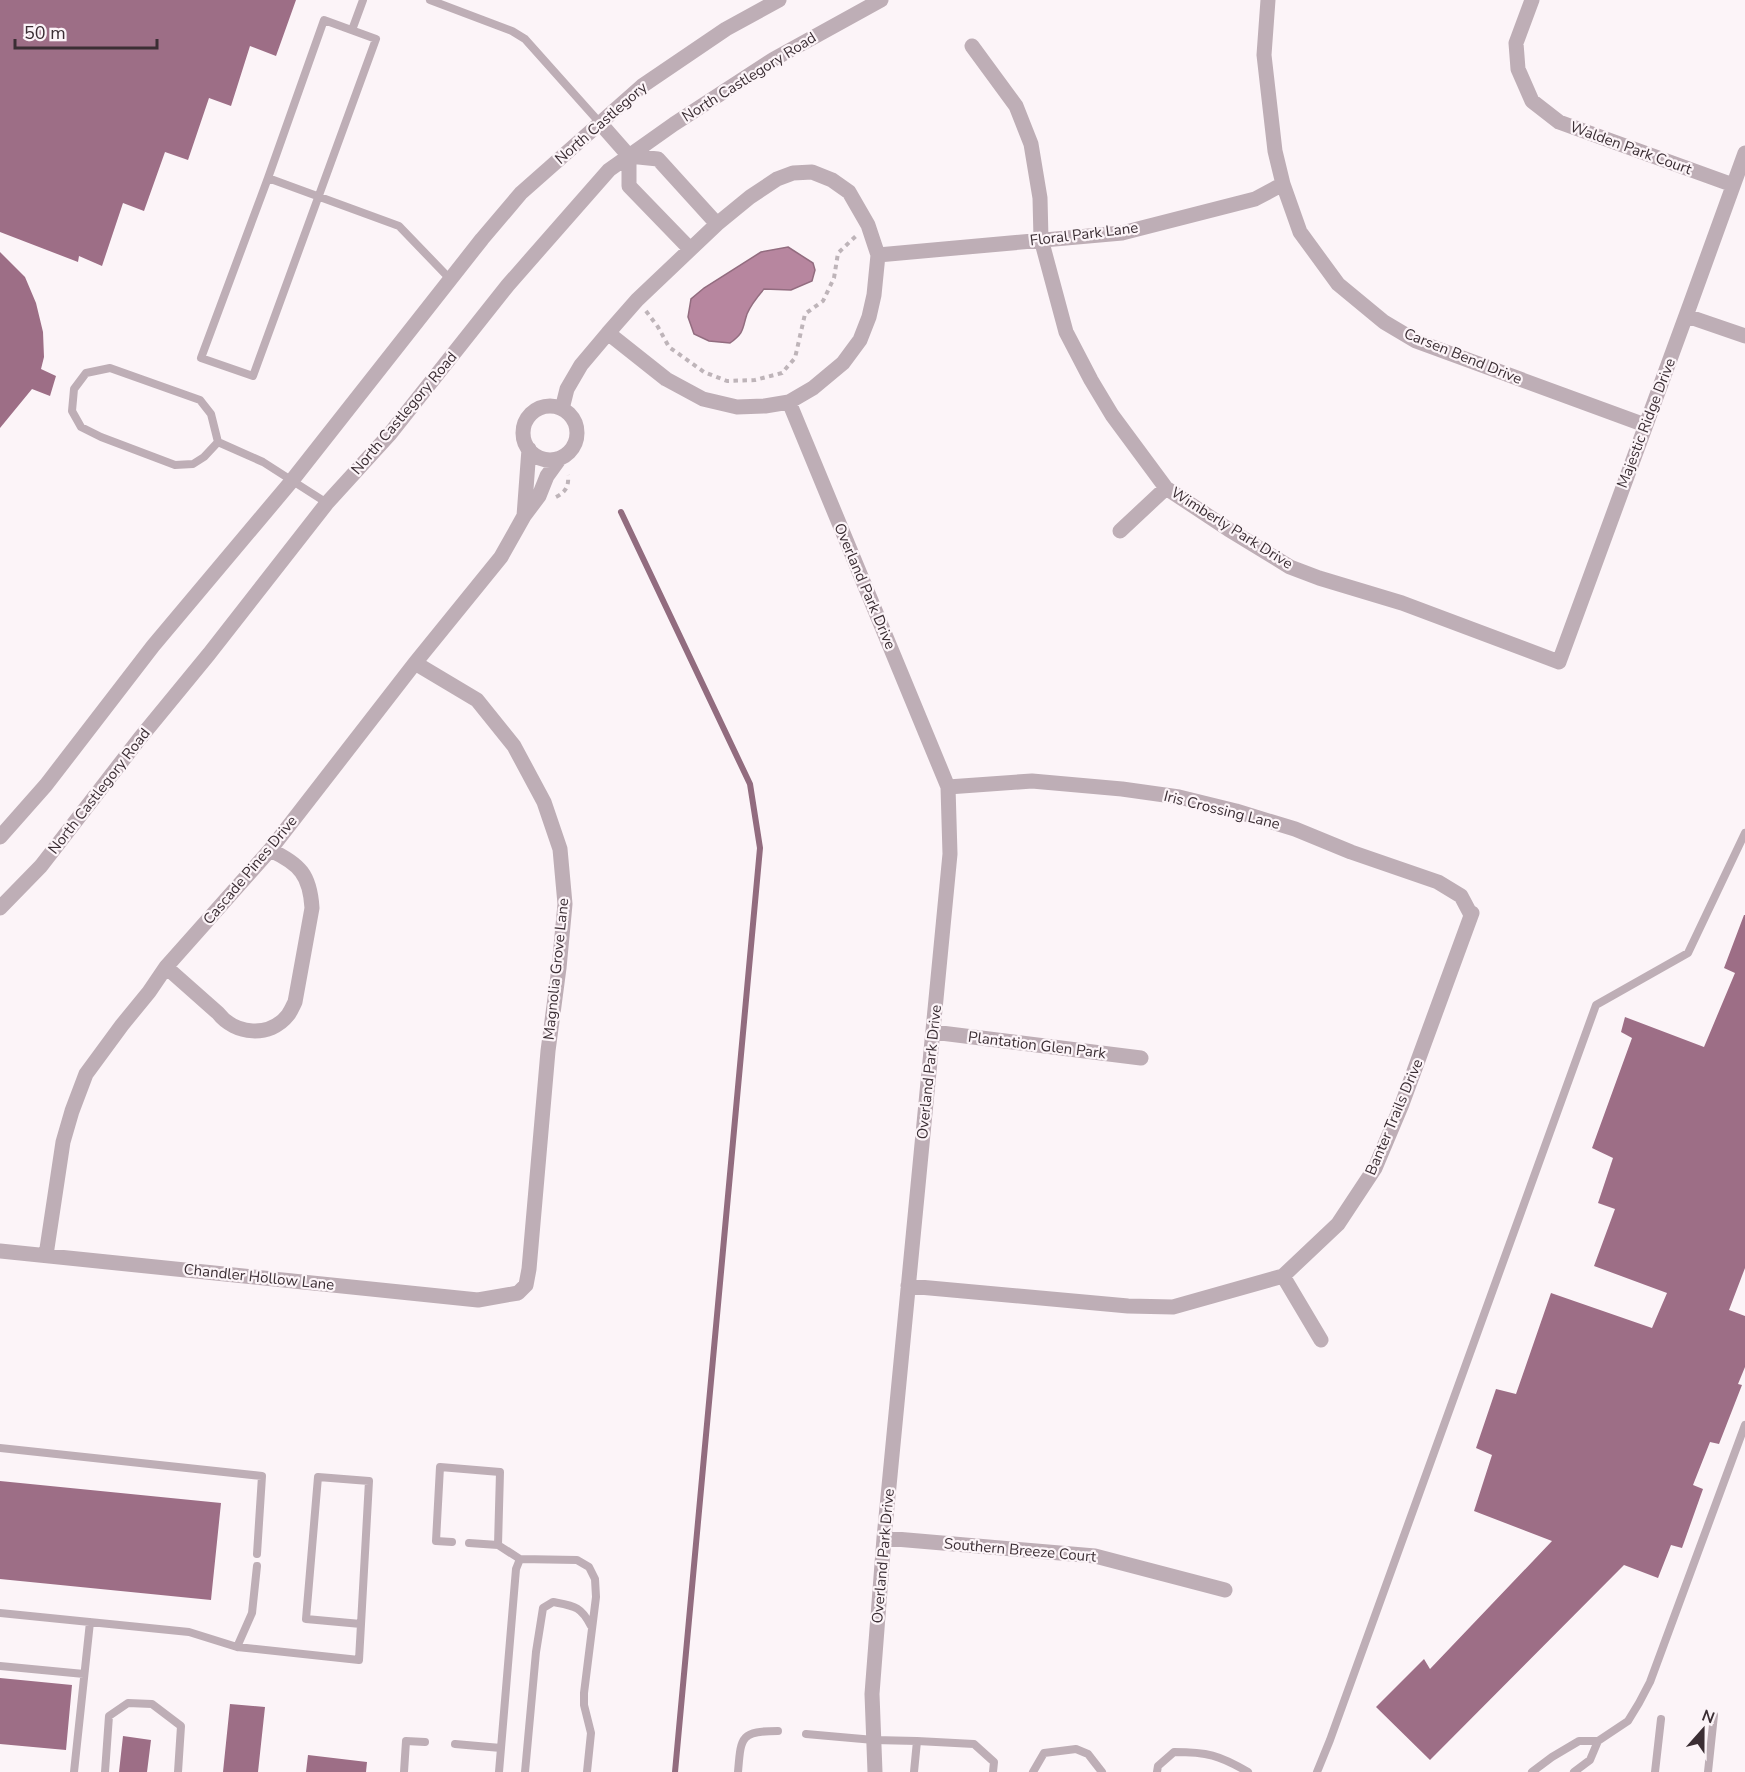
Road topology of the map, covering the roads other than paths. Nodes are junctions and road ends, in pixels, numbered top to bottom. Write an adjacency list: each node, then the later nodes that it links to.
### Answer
1 (363, 0): 7 (lane)
2 (430, 0): 9 (lane)
3 (779, 0): 9 (street, North Castlegory)
4 (881, 0): 11 (street, North Castlegory Road)
5 (1268, 0): 13 (street, Carsen Bend Drive)
6 (1532, 0): 14 (street, Walden Park Court)
7 (352, 30): 12 (lane); 15 (lane)
8 (972, 46): 17 (street, Wimberly Park Drive)
9 (600, 123): 11 (street); 20 (street, North Castlegory)
10 (1745, 153): 14 (street, Majestic Ridge Drive)
11 (629, 156): 16 (street); 18 (street); 32 (street, North Castlegory Road)
12 (268, 178): 15 (lane); 15 (lane)
13 (1283, 184): 17 (street, Floral Park Lane); 26 (street, Carsen Bend Drive)
14 (1733, 185): 21 (street, Majestic Ridge Drive)
15 (318, 196): 20 (lane)
16 (717, 224): 18 (street); 19 (street)
17 (1041, 239): 19 (street, Floral Park Lane); 31 (street, Wimberly Park Drive)
18 (690, 249): 22 (street)
19 (878, 255): 24 (street)
20 (451, 279): 30 (street)
21 (1687, 316): 23 (street); 26 (street, Majestic Ridge Drive)
22 (608, 333): 24 (street); 25 (street)
23 (1745, 336)
24 (789, 402): 37 (street, Overland Park Drive)
25 (562, 409): 28 (street); 29 (street)
26 (1645, 425): 35 (street, Majestic Ridge Drive)
27 (219, 442): 27 (lane); 30 (lane)
28 (529, 448): 29 (street); 33 (street, Cascade Pines Drive)
29 (560, 458): 33 (street, Cascade Pines Drive)
30 (292, 480): 32 (lane); 39 (street)
31 (1166, 488): 34 (street); 35 (street, Wimberly Park Drive)
32 (327, 503): 41 (street, North Castlegory Road)
33 (524, 516): 36 (street, Cascade Pines Drive)
34 (1120, 531)
35 (1559, 662)
36 (415, 663): 40 (street, Cascade Pines Drive); 50 (street, Magnolia Grove Lane)
37 (948, 787): 42 (street, Iris Crossing Lane); 44 (street, Overland Park Drive)
38 (1745, 833): 94 (lane)
39 (0, 837)
40 (270, 850): 43 (street, Cascade Pines Drive); 43 (street)
41 (0, 908)
42 (1472, 913): 48 (street, Banter Trails Drive)
43 (166, 967): 47 (street, Cascade Pines Drive)
44 (933, 1032): 45 (street, Plantation Glen Park); 49 (street, Overland Park Drive)
45 (1141, 1058)
46 (0, 1251): 47 (street, Chandler Hollow Lane)
47 (46, 1256): 50 (street, Chandler Hollow Lane)
48 (1283, 1276): 49 (street, Banter Trails Drive); 51 (street)
49 (908, 1287): 54 (street, Overland Park Drive)
50 (518, 1293)
51 (1321, 1340)
52 (1745, 1425): 75 (lane)
53 (0, 1448): 58 (lane)
54 (884, 1538): 61 (street, Southern Breeze Court); 73 (street, Overland Park Drive)
55 (452, 1542): 57 (lane)
56 (469, 1543): 57 (lane)
57 (498, 1545): 59 (lane)
58 (257, 1554)
59 (520, 1559): 65 (lane); 78 (lane)
60 (257, 1566): 66 (lane)
61 (1225, 1590)
62 (0, 1613): 63 (lane)
63 (90, 1622): 66 (lane); 68 (lane)
64 (361, 1624): 64 (lane); 66 (lane)
65 (592, 1627): 84 (lane); 85 (lane)
66 (237, 1647)
67 (0, 1666): 68 (lane)
68 (84, 1674): 79 (lane)
69 (1713, 1715): 98 (lane)
70 (1661, 1719): 97 (lane)
71 (778, 1731): 86 (lane)
72 (806, 1734): 73 (lane)
73 (874, 1740): 74 (lane); 87 (street, Overland Park Drive)
74 (916, 1741): 88 (lane); 89 (lane)
75 (1598, 1741): 95 (lane); 96 (lane)
76 (425, 1742): 82 (lane)
77 (455, 1744): 78 (lane)
78 (501, 1748): 83 (lane)
79 (74, 1772)
80 (105, 1772): 81 (lane)
81 (178, 1772)
82 (404, 1772)
83 (499, 1772)
84 (525, 1772)
85 (587, 1772)
86 (738, 1772)
87 (875, 1772)
88 (914, 1772)
89 (993, 1772)
90 (1033, 1772): 91 (lane)
91 (1102, 1772)
92 (1157, 1772): 93 (lane)
93 (1248, 1772)
94 (1317, 1772)
95 (1532, 1772)
96 (1574, 1772)
97 (1655, 1772)
98 (1708, 1772)

